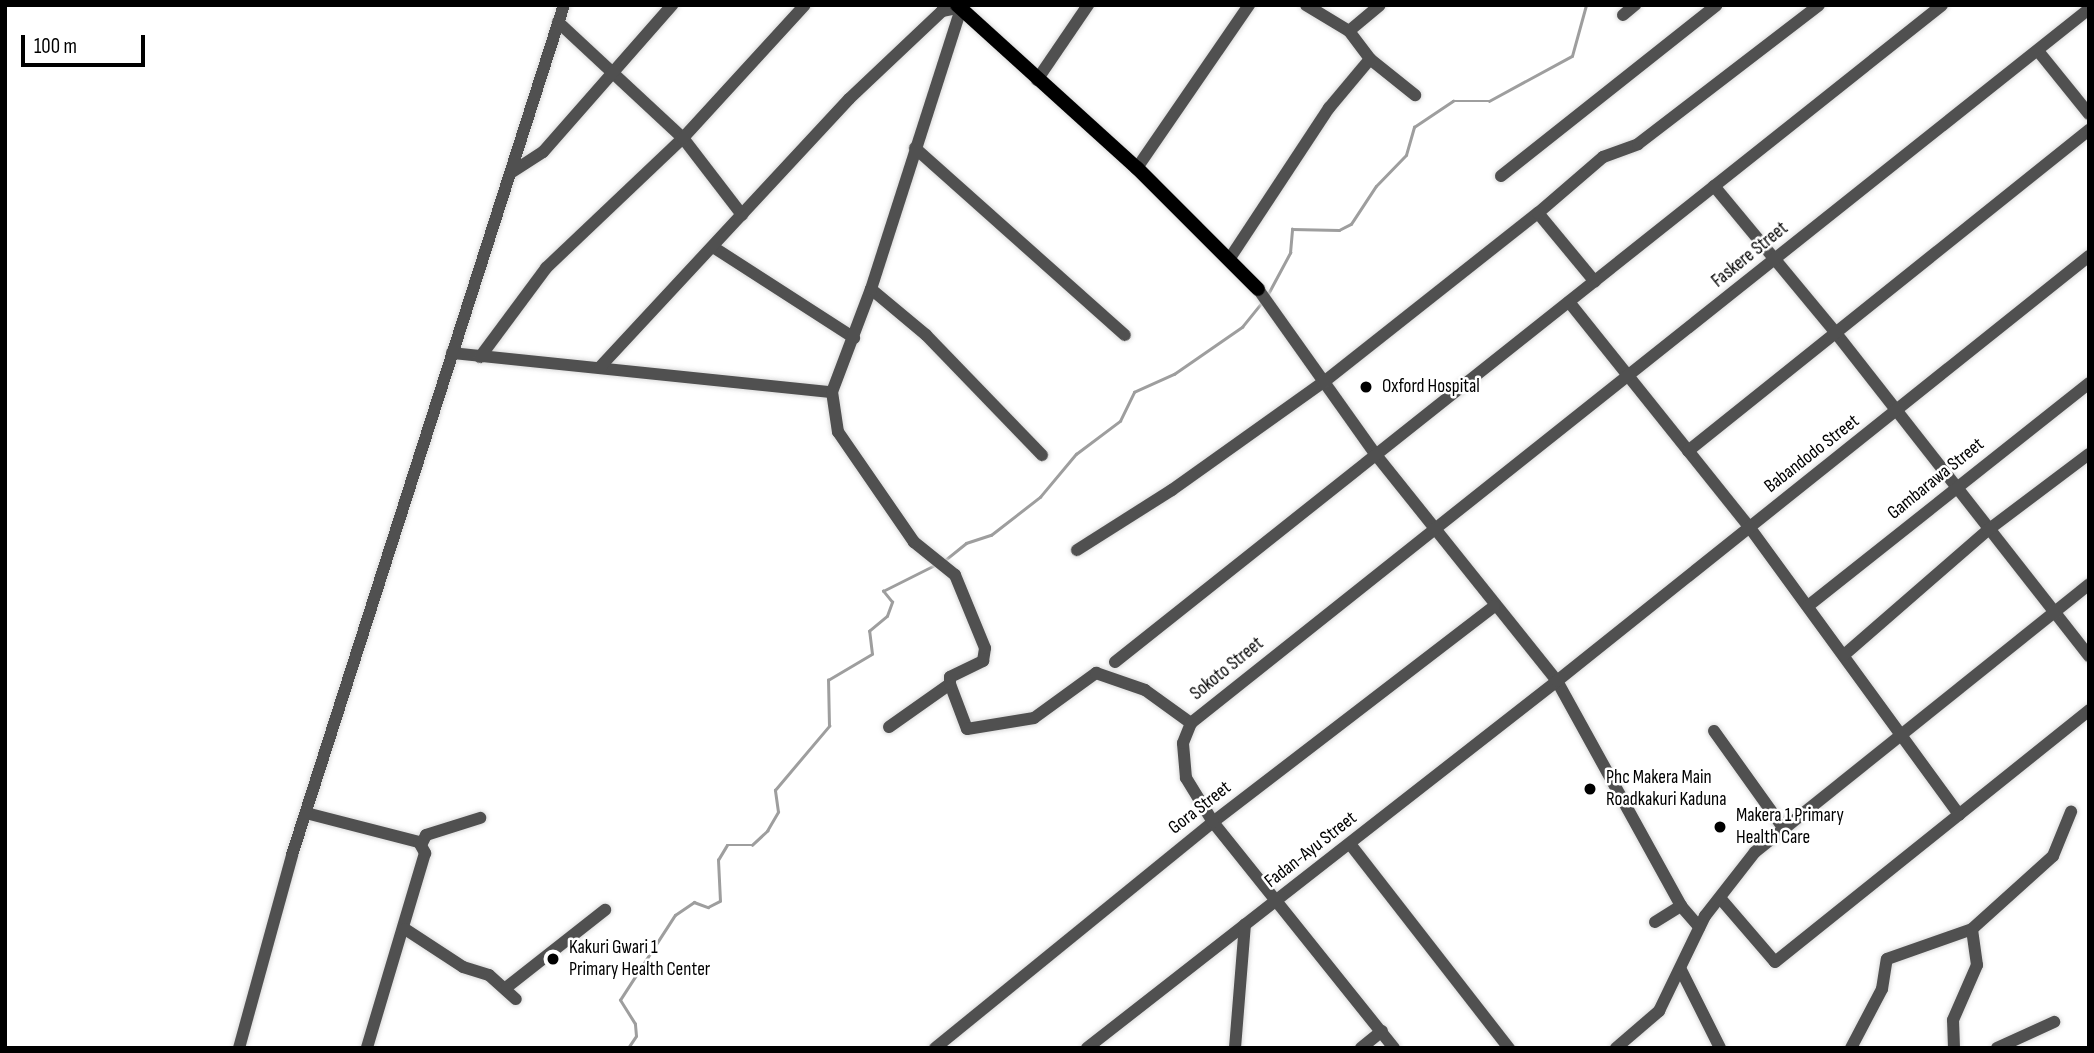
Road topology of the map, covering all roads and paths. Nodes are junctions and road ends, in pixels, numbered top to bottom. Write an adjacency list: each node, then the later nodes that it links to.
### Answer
1 (564, 5): 15 (street)
2 (672, 5): 19 (street)
3 (805, 5): 24 (street)
4 (1088, 5): 20 (street)
5 (1249, 5): 26 (street)
6 (1306, 5): 16 (street)
7 (1380, 5): 16 (street)
8 (1635, 5): 14 (street)
9 (1717, 5): 28 (street)
10 (1819, 5): 30 (street)
11 (1942, 5): 29 (street)
12 (960, 6): 20 (main road); 25 (street); 31 (street)
13 (2089, 9): 17 (street, Faskere Street)
14 (1623, 15)
15 (558, 22): 19 (street); 27 (street)
16 (1349, 32): 18 (street)
17 (2038, 51): 22 (street); 35 (street, Faskere Street)
18 (1370, 58): 21 (street); 34 (street)
19 (616, 71): 24 (street); 27 (street)
20 (1037, 80): 26 (main road)
21 (1415, 95)
22 (2089, 114)
23 (2089, 130): 40 (street)
24 (684, 138): 31 (street); 44 (street)
25 (915, 148): 37 (street); 41 (street)
26 (1137, 168): 34 (main road)
27 (512, 172): 43 (street)
28 (1501, 176)
29 (1714, 186): 35 (street); 36 (street)
30 (1538, 213): 36 (street); 47 (street)
31 (742, 215): 32 (street)
32 (713, 247): 42 (street); 45 (street)
33 (2089, 256): 50 (street, Babandodo Street)
34 (1230, 258): 38 (main road)
35 (1776, 260): 40 (street); 46 (street, Faskere Street)
36 (1595, 282): 39 (street)
37 (871, 289): 42 (street); 52 (street)
38 (1258, 289): 47 (street)
39 (1569, 302): 46 (street); 54 (street)
40 (1835, 332): 50 (street); 51 (street)
41 (1125, 335)
42 (854, 338): 49 (street)
43 (452, 354): 44 (street); 75 (street)
44 (480, 356): 45 (street)
45 (600, 367): 49 (street)
46 (1632, 376): 51 (street); 56 (street, Faskere Street)
47 (1325, 381): 54 (street); 59 (street)
48 (2089, 383): 55 (street, Gambarawa Street)
49 (832, 392): 68 (street)
50 (1898, 410): 55 (street); 57 (street, Babandodo Street)
51 (1688, 451): 57 (street)
52 (1042, 454)
53 (2089, 454): 58 (street)
54 (1376, 455): 56 (street); 66 (street)
55 (1958, 486): 58 (street); 62 (street, Gambarawa Street)
56 (1434, 528): 61 (street); 70 (street, Sokoto Street)
57 (1750, 528): 62 (street); 67 (street, Babandodo Street)
58 (1988, 530): 63 (street); 64 (street)
59 (1077, 550)
60 (2089, 584): 63 (street)
61 (1494, 606): 67 (street); 78 (street, Gora Street)
62 (1808, 607): 64 (street)
63 (2054, 610): 65 (street); 73 (street)
64 (1844, 655): 73 (street)
65 (2089, 656)
66 (1115, 662)
67 (1557, 681): 80 (street, Fadan-Ayu Street); 84 (street)
68 (950, 684): 70 (street); 71 (street)
69 (2089, 710): 76 (street)
70 (1191, 723): 78 (street, Sokoto Street)
71 (889, 726)
72 (1714, 731): 79 (street)
73 (1898, 736): 76 (street); 79 (street)
74 (2071, 812): 90 (street)
75 (306, 813): 81 (street); 97 (street)
76 (1959, 815): 82 (street)
77 (480, 818): 81 (street)
78 (1213, 822): 83 (street, Sokoto Street); 96 (street, Gora Street)
79 (1782, 826): 82 (street)
80 (1350, 844): 83 (street, Fadan-Ayu Street); 105 (street)
81 (421, 845): 89 (street)
82 (1720, 898): 88 (street)
83 (1278, 901): 87 (street, Fadan-Ayu Street); 95 (street, Sokoto Street)
84 (1681, 906): 86 (street); 88 (street)
85 (605, 910): 92 (street)
86 (1655, 922)
87 (1245, 924): 101 (street, Fadan-Ayu Street); 102 (street)
88 (1699, 927): 91 (street)
89 (405, 929): 92 (street); 98 (street)
90 (1972, 929): 108 (street); 109 (street)
91 (1681, 970): 106 (street); 107 (street)
92 (507, 987): 93 (street)
93 (516, 999)
94 (2053, 1022): 110 (street)
95 (1382, 1031): 103 (street); 104 (street, Sokoto Street)
96 (951, 1033): 99 (street, Gora Street); 100 (street)
97 (239, 1048)
98 (367, 1048)
99 (935, 1048)
100 (957, 1048)
101 (1087, 1048)
102 (1235, 1048)
103 (1361, 1048)
104 (1394, 1048)
105 (1509, 1048)
106 (1616, 1048)
107 (1720, 1048)
108 (1851, 1048)
109 (1954, 1048)
110 (1997, 1048)

